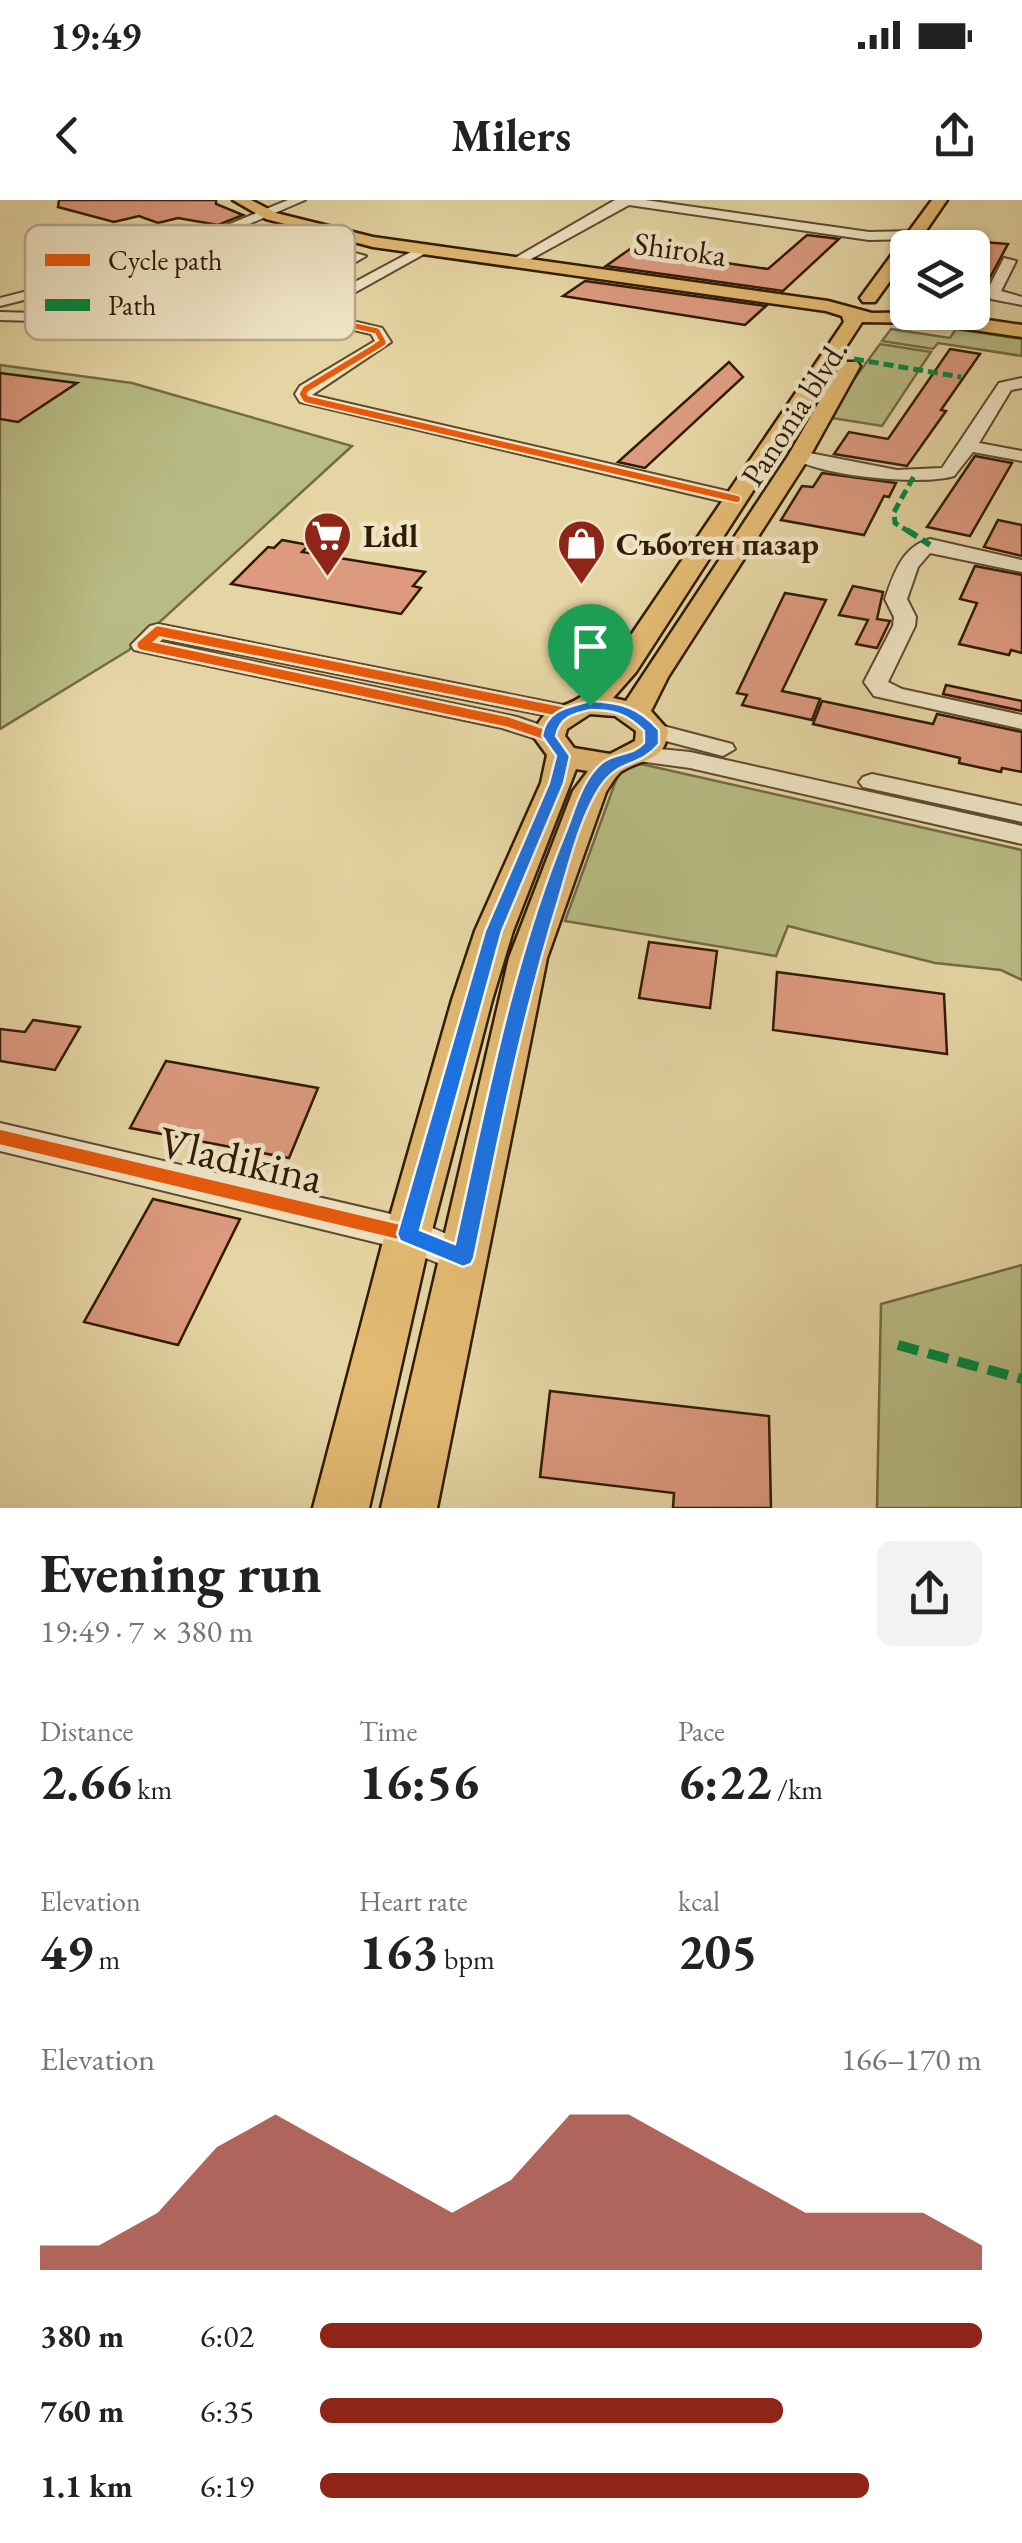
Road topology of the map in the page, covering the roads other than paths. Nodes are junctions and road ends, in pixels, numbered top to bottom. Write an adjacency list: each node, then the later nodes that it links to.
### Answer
1 (240, 200): 6 (main road, Shiroka)
2 (300, 200): 6 (street)
3 (624, 200): 14 (street); 18 (street)
4 (940, 200): 11 (main road, Panonia blvd.)
5 (960, 200): 10 (main road)
6 (266, 211): 7 (street); 8 (main road, Shiroka); 9 (main road, Shiroka)
7 (234, 225)
8 (303, 225)
9 (326, 225)
10 (944, 226)
11 (920, 230)
12 (355, 232): 18 (main road, Shiroka)
13 (355, 237): 15 (main road, Shiroka)
14 (890, 238)
15 (427, 250): 18 (main road, Shiroka); 21 (street)
16 (360, 256): 17 (street)
17 (355, 259)
18 (519, 260): 25 (main road, Shiroka)
19 (1009, 261): 23 (street)
20 (890, 266): 25 (main road, Panonia blvd.)
21 (356, 288)
22 (25, 296): 24 (street)
23 (1022, 301)
24 (0, 302)
25 (854, 306): 26 (main road, Panonia blvd.); 37 (main road, Panonia blvd.)
26 (890, 309)
27 (0, 316): 28 (street)
28 (25, 317)
29 (890, 318): 35 (main road, Panonia blvd.)
30 (990, 325): 32 (main road)
31 (355, 327): 37 (street)
32 (1022, 331)
33 (1022, 384): 34 (street)
34 (967, 446): 35 (street); 36 (street)
35 (800, 456): 41 (main road, Panonia blvd.)
36 (1022, 456)
37 (737, 500): 40 (main road, Panonia blvd.)
38 (1022, 566): 39 (street)
39 (1022, 722)
40 (566, 727): 40 (street); 41 (main road); 41 (main road); 45 (main road, Panonia blvd.)
41 (634, 741): 42 (street); 43 (street); 46 (main road, Panonia blvd.)
42 (1022, 814)
43 (1022, 834)
44 (0, 1137): 45 (street, Vladikina)
45 (408, 1234): 46 (street, Vladikina); 47 (main road, Panonia blvd.)
46 (463, 1258): 48 (main road, Panonia blvd.)
47 (341, 1508)
48 (409, 1508)

